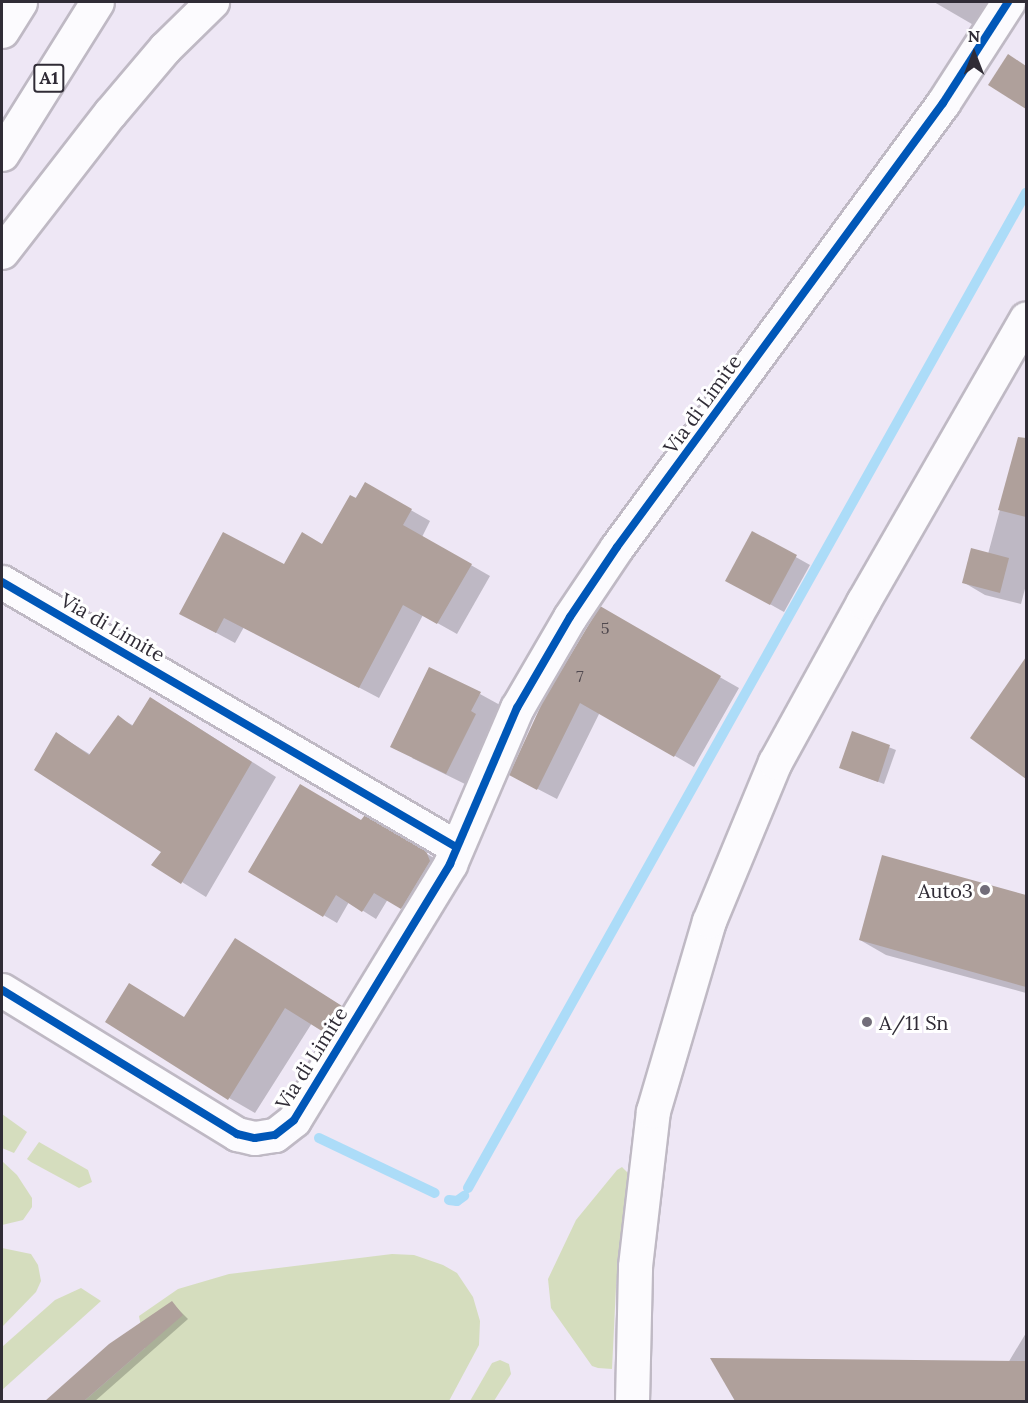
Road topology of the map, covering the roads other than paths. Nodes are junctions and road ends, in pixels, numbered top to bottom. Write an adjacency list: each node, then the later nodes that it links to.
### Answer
1 (20, 2): 5 (main road)
2 (97, 2): 6 (main road, A1)
3 (212, 2): 7 (main road)
4 (1008, 2): 10 (main road, Via di Limite)
5 (2, 31)
6 (2, 154)
7 (2, 252)
8 (1026, 318): 12 (main road)
9 (2, 582): 10 (main road, Via di Limite)
10 (456, 847): 11 (main road, Via di Limite)
11 (2, 990)
12 (632, 1401)

